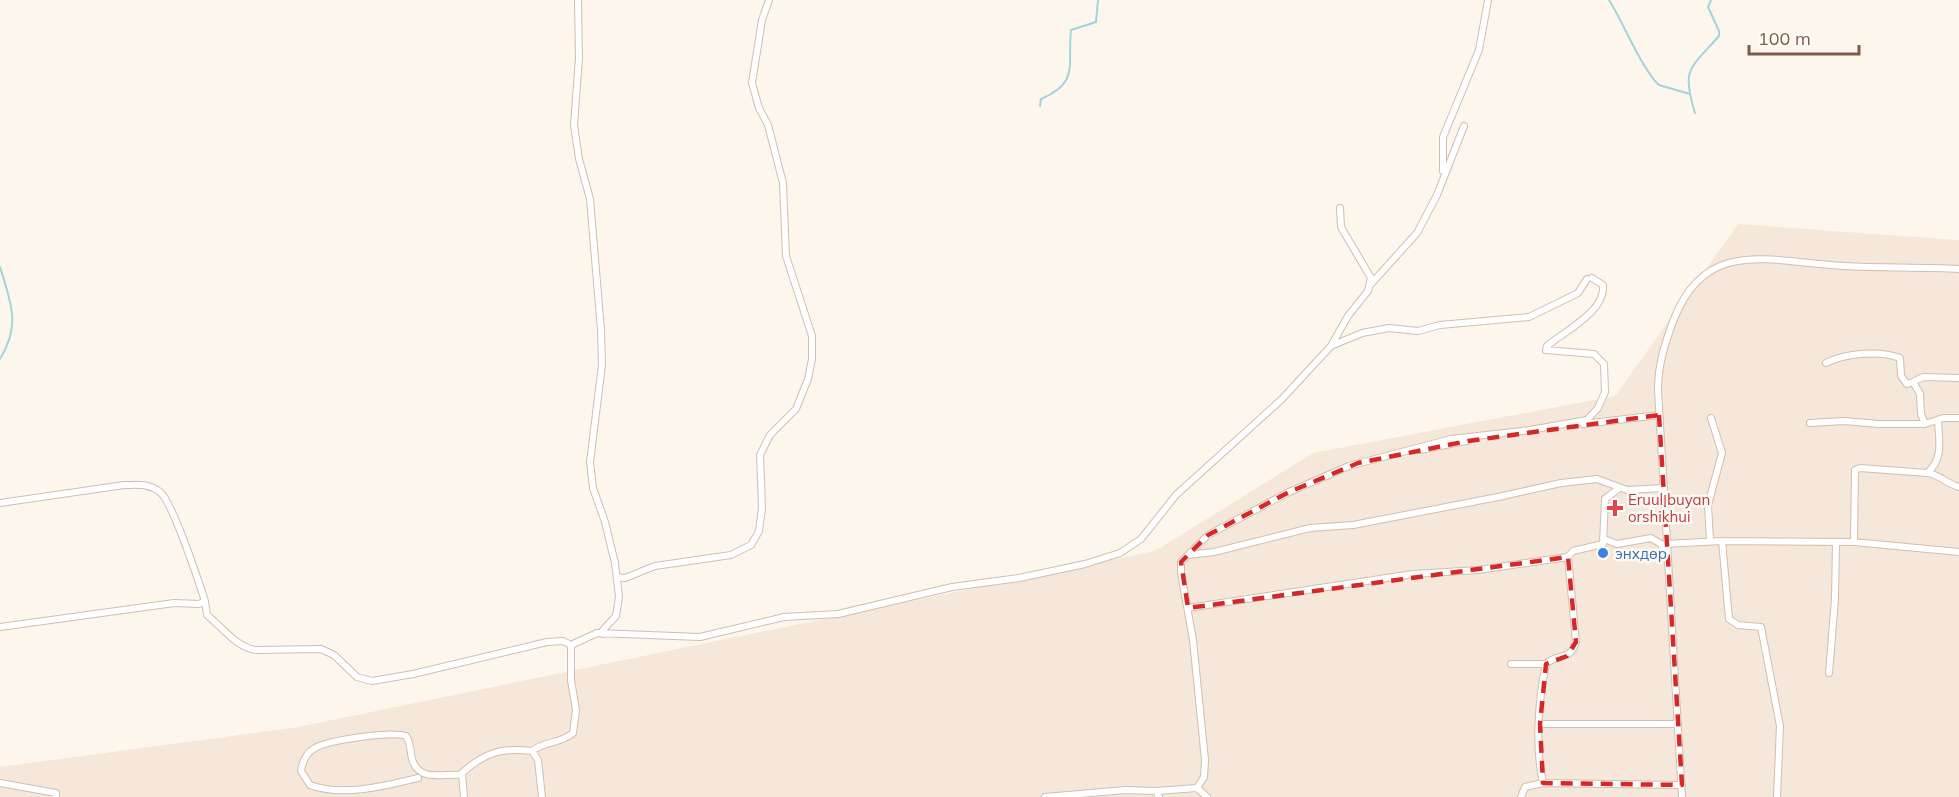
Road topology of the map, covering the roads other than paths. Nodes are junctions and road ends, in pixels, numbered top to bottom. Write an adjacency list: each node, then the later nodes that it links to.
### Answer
1 (578, 0): 35 (street)
2 (769, 0): 35 (street)
3 (1488, 0): 5 (street)
4 (1464, 126): 5 (street)
5 (1443, 177): 8 (street)
6 (1340, 208): 8 (street)
7 (1959, 269): 13 (street)
8 (1371, 284): 9 (street)
9 (1330, 346): 19 (street); 39 (street)
10 (1826, 363): 12 (street)
11 (1959, 378): 12 (street)
12 (1913, 382): 18 (street)
13 (1659, 415): 19 (street); 23 (street)
14 (1711, 418): 27 (street)
15 (1959, 418): 16 (street)
16 (1938, 421): 18 (street); 20 (street)
17 (1810, 423): 18 (street)
18 (1925, 424)
19 (1393, 455): 33 (street)
20 (1927, 473): 21 (street); 29 (street)
21 (1959, 487)
22 (1617, 489): 23 (street); 25 (street); 33 (street)
23 (1663, 489): 30 (street)
24 (0, 503): 36 (street)
25 (1604, 539): 32 (street); 34 (street)
26 (1722, 541): 27 (street); 28 (street); 61 (street)
27 (1710, 542): 30 (street)
28 (1836, 542): 29 (street); 43 (street)
29 (1854, 542): 31 (street)
30 (1665, 544): 32 (street)
31 (1959, 552)
32 (1666, 553): 45 (street)
33 (1188, 555): 37 (street)
34 (1568, 557): 37 (street); 42 (street)
35 (617, 577): 39 (street)
36 (205, 601): 38 (street); 40 (street)
37 (1188, 608): 52 (street)
38 (0, 627)
39 (603, 634): 40 (street)
40 (571, 645): 46 (street)
41 (1511, 664): 42 (street)
42 (1546, 664): 44 (street)
43 (1829, 674)
44 (1540, 724): 45 (street); 50 (street)
45 (1678, 724): 51 (street)
46 (532, 751): 47 (street); 56 (street)
47 (462, 775): 48 (street); 55 (street)
48 (418, 778)
49 (0, 783): 54 (street)
50 (1543, 783): 51 (street); 59 (street)
51 (1682, 785): 60 (street)
52 (1197, 788): 53 (street); 58 (street)
53 (1157, 794): 57 (street)
54 (56, 797)
55 (464, 797)
56 (542, 797)
57 (1045, 797)
58 (1208, 797)
59 (1521, 797)
60 (1682, 797)
61 (1777, 797)

